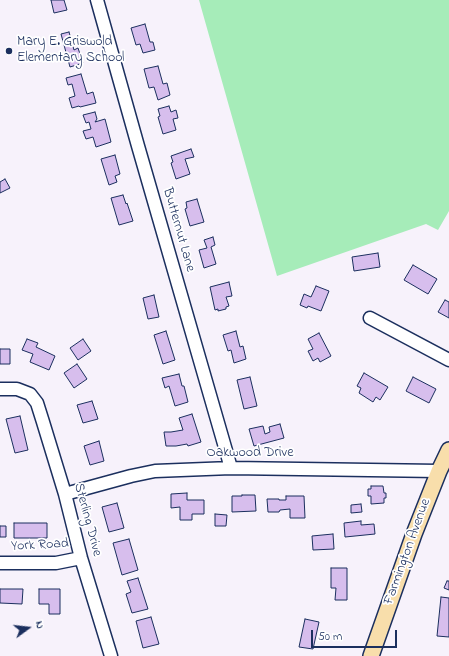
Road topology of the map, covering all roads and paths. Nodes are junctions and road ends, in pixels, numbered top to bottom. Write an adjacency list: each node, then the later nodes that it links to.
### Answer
1 (97, 0): 6 (street, Butternut Lane)
2 (370, 318): 3 (street)
3 (449, 360)
4 (0, 389): 8 (street, Sterling Drive)
5 (449, 450): 7 (main road, Farmington Avenue)
6 (231, 468): 7 (street, Oakwood Drive); 8 (street, Oakwood Drive)
7 (439, 470): 12 (main road, Farmington Avenue)
8 (65, 494): 9 (street, Sterling Drive)
9 (81, 558): 10 (street, York Road); 11 (street, Sterling Drive)
10 (0, 562)
11 (110, 656)
12 (371, 656)

